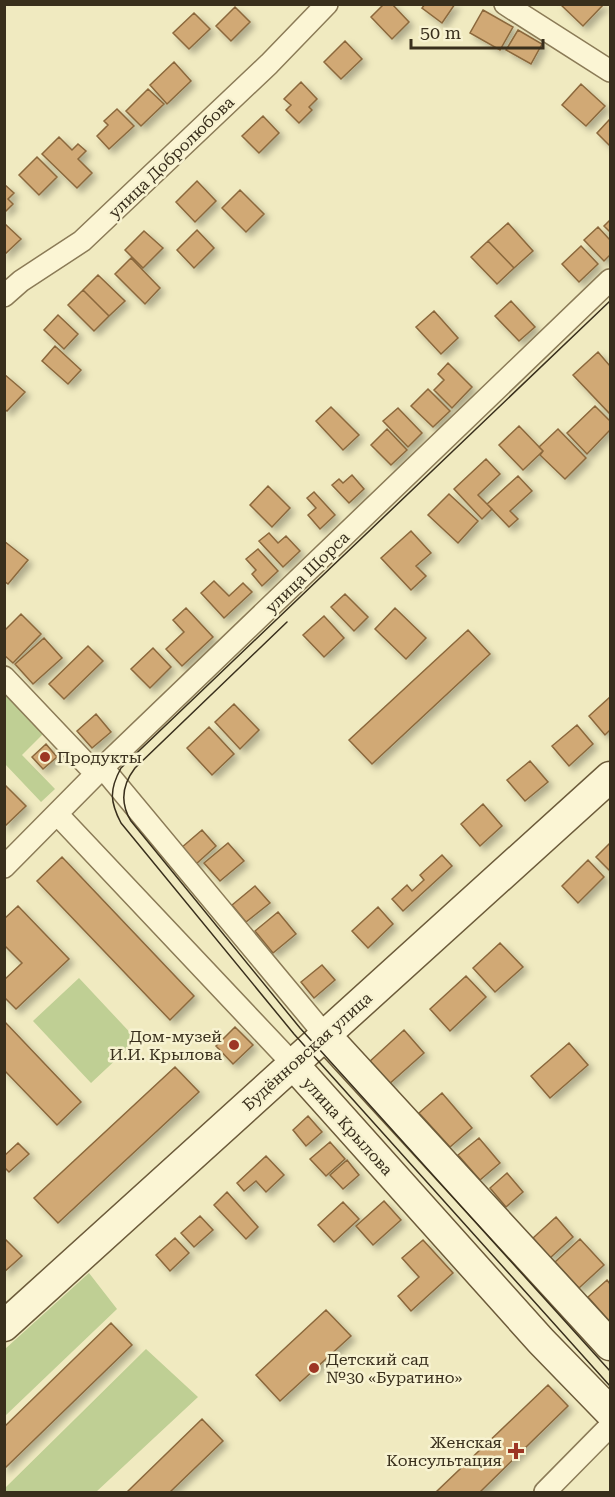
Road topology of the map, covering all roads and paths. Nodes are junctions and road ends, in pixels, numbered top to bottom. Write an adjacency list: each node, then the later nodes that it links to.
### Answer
1 (327, 4): 5 (street, улица Добролюбова)
2 (505, 4): 3 (street)
3 (610, 70)
4 (610, 280): 7 (street, улица Щорса)
5 (4, 296)
6 (4, 677): 7 (street)
7 (100, 771): 9 (street, улица Щорса); 11 (street)
8 (610, 777): 11 (street, Будённовская улица)
9 (58, 815): 10 (street, улица Щорса); 12 (street, улица Крылова)
10 (4, 867)
11 (326, 1035): 12 (street, Будённовская улица); 14 (street)
12 (292, 1063): 13 (street, Будённовская улица); 15 (street, улица Крылова)
13 (4, 1326)
14 (610, 1345)
15 (610, 1412)
16 (610, 1426): 17 (street)
17 (545, 1492)

